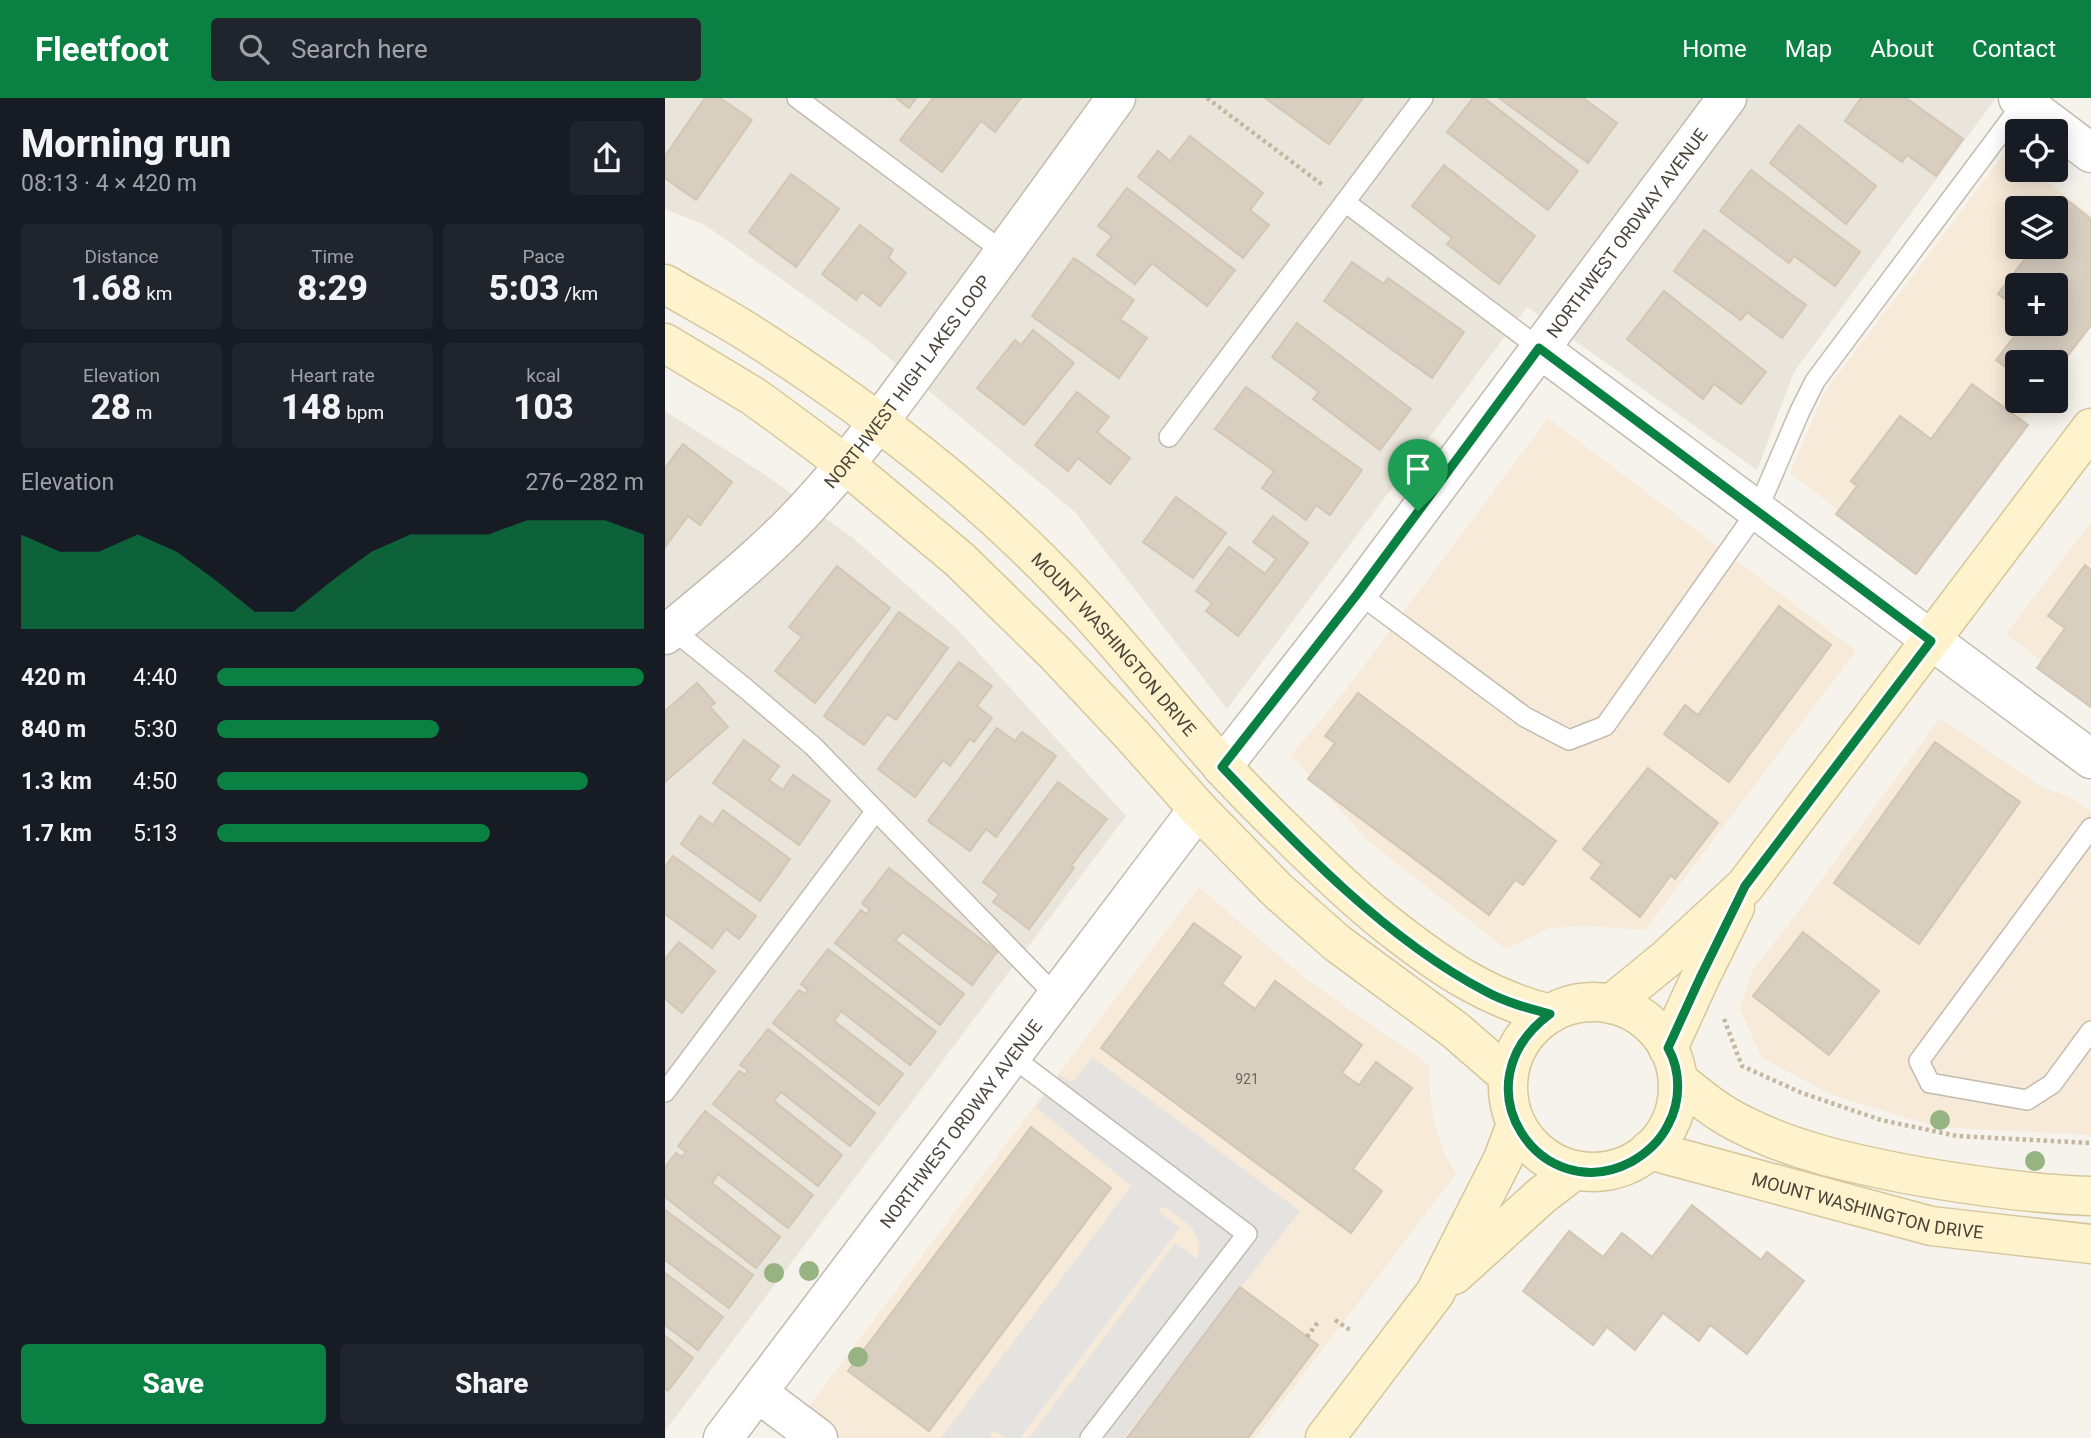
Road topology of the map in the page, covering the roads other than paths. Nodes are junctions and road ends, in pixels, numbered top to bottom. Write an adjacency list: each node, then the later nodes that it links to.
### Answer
1 (797, 98): 8 (lane)
2 (1116, 98): 8 (street, NORTHWEST HIGH LAKES LOOP)
3 (1423, 98): 7 (lane)
4 (1727, 98): 11 (street, NORTHWEST ORDWAY AVENUE)
5 (2023, 100): 6 (street); 16 (lane)
6 (2091, 153)
7 (1345, 202): 11 (lane); 14 (lane)
8 (1005, 253): 12 (street, NORTHWEST HIGH LAKES LOOP)
9 (665, 284): 12 (main road, MOUNT WASHINGTON DRIVE)
10 (665, 343): 15 (main road)
11 (1539, 348): 16 (street); 17 (street, NORTHWEST ORDWAY AVENUE)
12 (880, 421): 15 (street, NORTHWEST HIGH LAKES LOOP); 21 (main road, MOUNT WASHINGTON DRIVE)
13 (2091, 428): 19 (main road)
14 (1169, 437)
15 (845, 464): 18 (street, NORTHWEST HIGH LAKES LOOP); 22 (main road)
16 (1756, 511): 17 (lane); 19 (street)
17 (1358, 593): 21 (street, NORTHWEST ORDWAY AVENUE)
18 (667, 630): 23 (lane)
19 (1931, 641): 20 (street); 25 (main road)
20 (2091, 759)
21 (1222, 767): 28 (main road, MOUNT WASHINGTON DRIVE)
22 (1198, 809): 26 (street, NORTHWEST ORDWAY AVENUE); 32 (main road)
23 (875, 812): 26 (lane); 33 (lane)
24 (2091, 828): 29 (lane)
25 (1745, 886): 27 (main road); 31 (main road)
26 (1056, 996): 30 (street, NORTHWEST ORDWAY AVENUE)
27 (1611, 1004): 28 (main road); 31 (main road)
28 (1550, 1014): 32 (main road)
29 (2091, 1031)
30 (1011, 1056): 40 (street, NORTHWEST ORDWAY AVENUE); 43 (lane)
31 (1673, 1064): 35 (main road); 37 (main road, MOUNT WASHINGTON DRIVE)
32 (1509, 1076): 34 (main road)
33 (665, 1092)
34 (1516, 1124): 36 (main road); 39 (main road)
35 (1649, 1150): 36 (main road); 38 (main road, MOUNT WASHINGTON DRIVE)
36 (1575, 1170): 39 (main road)
37 (2091, 1196)
38 (2091, 1244)
39 (1435, 1293): 44 (main road)
40 (758, 1393): 41 (street, NORTHWEST ORDWAY AVENUE); 42 (street)
41 (723, 1438)
42 (818, 1438)
43 (1090, 1438)
44 (1325, 1438)

